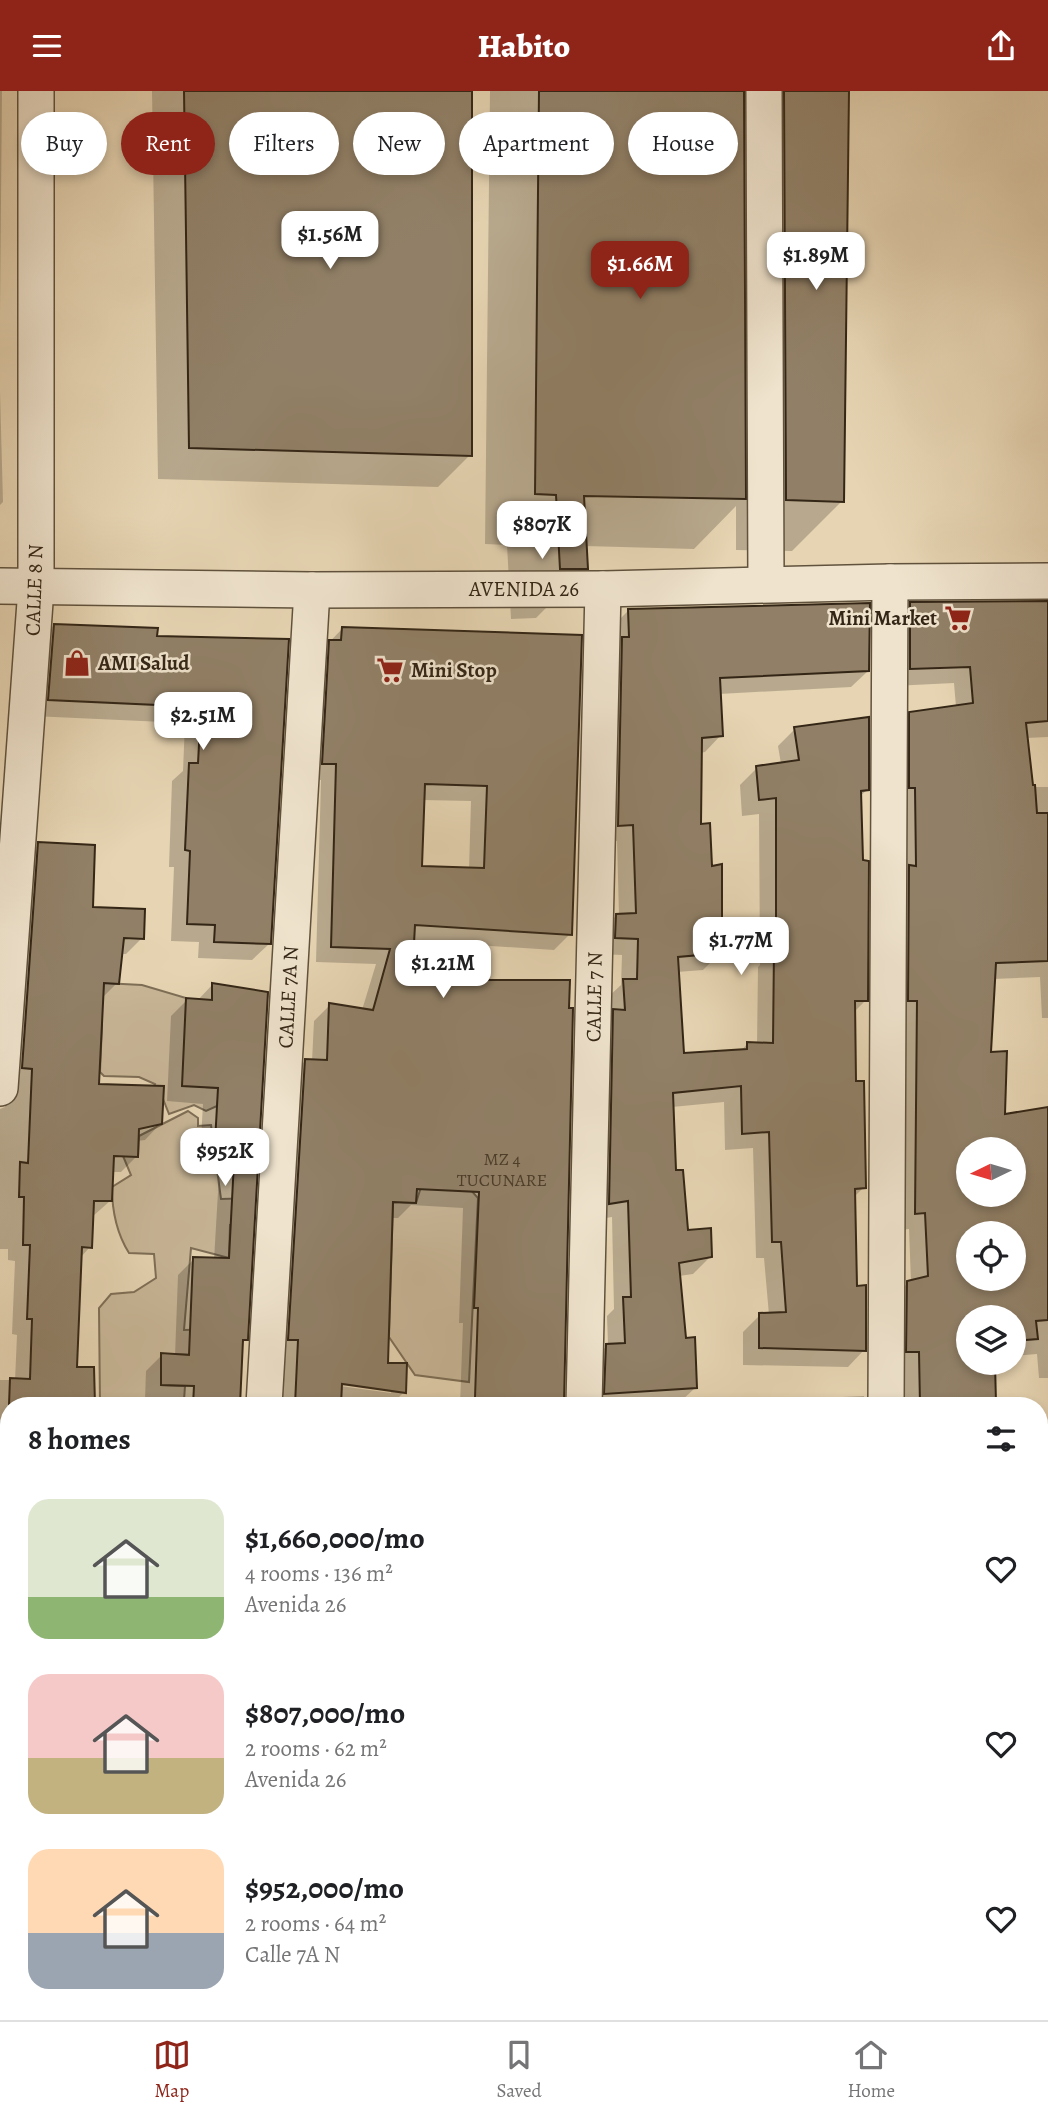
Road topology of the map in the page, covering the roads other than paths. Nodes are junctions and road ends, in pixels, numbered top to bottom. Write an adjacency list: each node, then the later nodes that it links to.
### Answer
1 (36, 91): 7 (street, CALLE 8 N)
2 (764, 91): 5 (street)
3 (1048, 581): 4 (street, AVENIDA 26)
4 (890, 582): 5 (street, AVENIDA 26); 13 (street)
5 (766, 585): 8 (street, AVENIDA 26)
6 (0, 586): 7 (street, AVENIDA 26)
7 (36, 588): 9 (street, AVENIDA 26); 10 (street, CALLE 8 N)
8 (603, 589): 9 (street, AVENIDA 26); 12 (street, CALLE 7 N)
9 (312, 590): 11 (street, CALLE 7A N)
10 (0, 1088)
11 (264, 1397)
12 (584, 1397)
13 (886, 1397)

